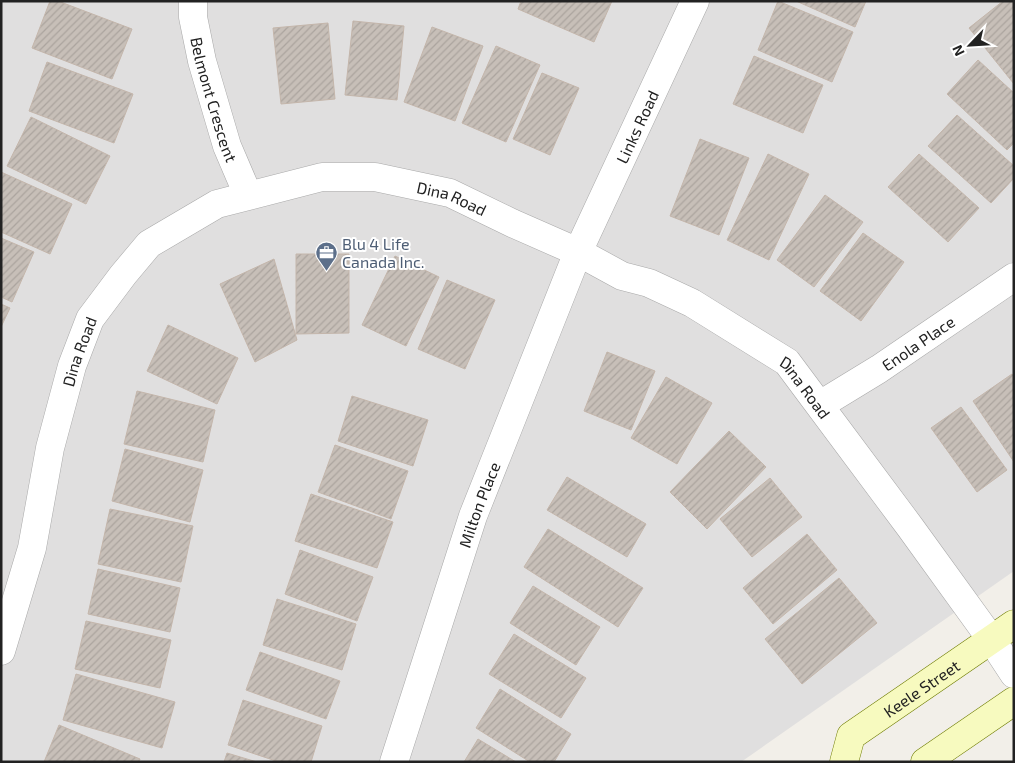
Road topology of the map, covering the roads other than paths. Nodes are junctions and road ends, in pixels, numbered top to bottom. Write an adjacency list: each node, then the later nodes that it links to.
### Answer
1 (193, 1): 3 (street, Belmont Crescent)
2 (695, 1): 4 (street, Links Road)
3 (248, 195): 4 (street, Dina Road); 9 (street, Dina Road)
4 (578, 252): 6 (street, Dina Road); 12 (street, Milton Place)
5 (1014, 277): 6 (street, Enola Place)
6 (820, 405): 8 (street, Dina Road)
7 (1014, 624): 8 (main road, Keele Street)
8 (991, 639): 10 (street, Dina Road); 13 (main road, Keele Street)
9 (1, 651)
10 (1014, 674)
11 (1014, 701): 14 (main road)
12 (394, 762)
13 (844, 762)
14 (925, 762)

